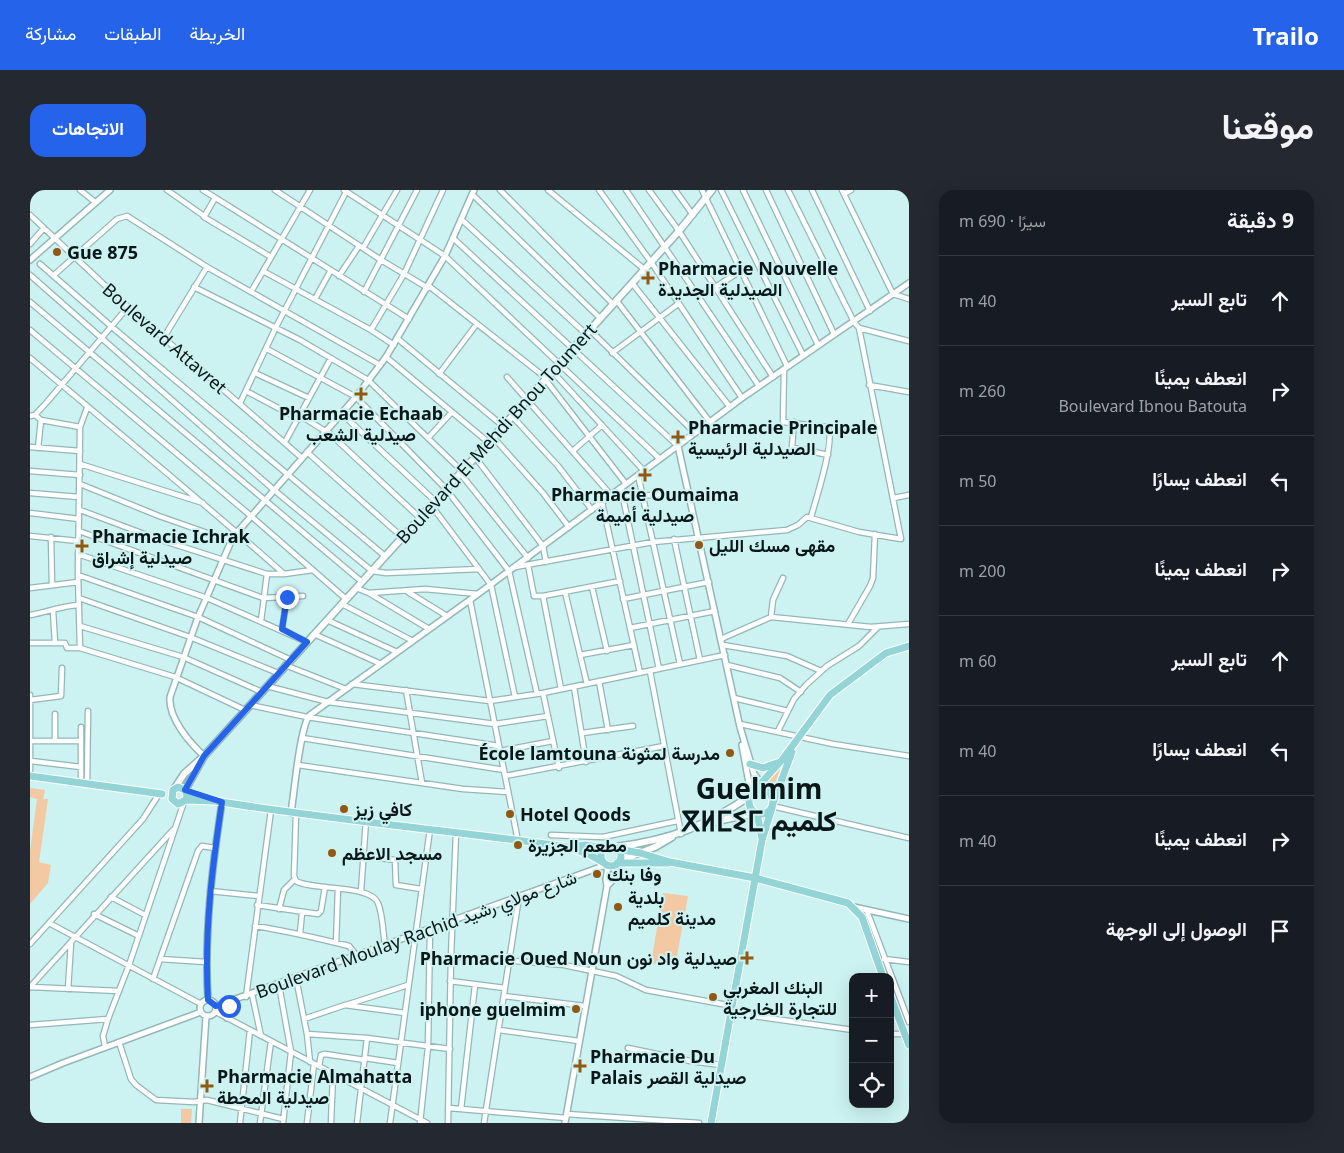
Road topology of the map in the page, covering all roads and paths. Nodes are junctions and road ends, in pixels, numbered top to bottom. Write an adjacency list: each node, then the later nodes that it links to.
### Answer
1 (80, 190): 29 (street)
2 (110, 190): 29 (street)
3 (167, 190): 34 (street)
4 (203, 190): 28 (street)
5 (275, 190): 30 (street)
6 (310, 190): 30 (street)
7 (397, 190): 32 (street)
8 (417, 190): 37 (street)
9 (443, 190): 43 (street)
10 (500, 190): 76 (street)
11 (548, 190): 56 (street)
12 (599, 190): 53 (street)
13 (626, 190): 46 (street)
14 (649, 190): 39 (street)
15 (675, 190): 33 (street)
16 (702, 190): 27 (street)
17 (712, 190): 27 (main road, Boulevard El Mehdi Bnou Toumert)
18 (720, 190): 105 (street)
19 (743, 190): 100 (street)
20 (766, 190): 94 (street)
21 (788, 190): 85 (street)
22 (812, 190): 81 (street)
23 (851, 190): 26 (street)
24 (345, 191): 32 (street); 36 (street)
25 (473, 192): 35 (street); 82 (street)
26 (843, 192): 72 (street)
27 (707, 197): 33 (main road, Boulevard El Mehdi Bnou Toumert); 58 (street)
28 (215, 198): 34 (street); 42 (street)
29 (95, 202): 40 (street)
30 (300, 208): 36 (street); 42 (street)
31 (30, 215): 38 (street, Boulevard Attavret)
32 (383, 215): 37 (street); 45 (street)
33 (693, 215): 39 (main road, Boulevard El Mehdi Bnou Toumert)
34 (204, 216): 47 (street)
35 (462, 219): 41 (street); 92 (street)
36 (328, 226): 45 (street); 48 (street)
37 (400, 227): 43 (street); 52 (street)
38 (44, 228): 40 (street, Boulevard Attavret); 44 (street)
39 (679, 231): 46 (main road, Boulevard El Mehdi Bnou Toumert); 69 (street)
40 (54, 237): 50 (street, Boulevard Attavret); 51 (street)
41 (454, 238): 49 (street); 101 (street)
42 (280, 239): 47 (street); 48 (street)
43 (421, 240): 49 (street); 60 (street)
44 (30, 244)
45 (361, 247): 52 (street); 63 (street)
46 (664, 247): 53 (main road, Boulevard El Mehdi Bnou Toumert); 123 (street)
47 (271, 256): 59 (street)
48 (312, 256): 57 (street); 68 (street)
49 (445, 256): 67 (street); 110 (street)
50 (74, 257): 55 (street); 62 (street); 79 (street, Boulevard Attavret)
51 (30, 260)
52 (381, 260): 60 (street); 71 (street)
53 (651, 262): 56 (main road, Boulevard El Mehdi Bnou Toumert); 78 (street)
54 (40, 264): 62 (street)
55 (207, 266): 66 (street); 70 (street)
56 (644, 269): 64 (main road, Boulevard El Mehdi Bnou Toumert)
57 (330, 270): 63 (street); 73 (street)
58 (742, 270): 69 (street); 111 (street)
59 (263, 271): 68 (street); 70 (street)
60 (404, 274): 67 (street); 77 (street)
61 (30, 275): 96 (street)
62 (54, 275): 87 (street)
63 (339, 276): 71 (street)
64 (632, 282): 76 (main road, Boulevard El Mehdi Bnou Toumert); 83 (street)
65 (909, 283): 72 (street)
66 (194, 287): 88 (street); 95 (street)
67 (429, 287): 84 (street); 86 (street)
68 (296, 288): 73 (street); 80 (street)
69 (714, 288): 117 (street)
70 (251, 292): 80 (street)
71 (364, 292): 77 (street)
72 (893, 294): 74 (street); 81 (street)
73 (314, 299): 91 (street)
74 (909, 300)
75 (30, 302): 103 (street)
76 (615, 302): 82 (main road, Boulevard El Mehdi Bnou Toumert); 93 (street)
77 (386, 304): 84 (street); 91 (street)
78 (678, 304): 83 (street); 128 (street)
79 (128, 307): 87 (street); 95 (street, Boulevard Attavret)
80 (285, 310): 88 (street); 109 (street)
81 (870, 311): 85 (street)
82 (600, 318): 92 (main road, Boulevard El Mehdi Bnou Toumert)
83 (660, 318): 93 (street); 131 (street)
84 (409, 319): 97 (street)
85 (854, 322): 89 (street); 94 (street)
86 (476, 325): 115 (street); 119 (street)
87 (112, 327): 96 (street); 164 (street)
88 (276, 327): 102 (street); 108 (street)
89 (859, 328): 98 (street); 122 (street)
90 (30, 330): 112 (street)
91 (371, 330): 99 (street)
92 (588, 332): 101 (main road, Boulevard El Mehdi Bnou Toumert); 104 (street)
93 (641, 332): 104 (street); 139 (street)
94 (834, 334): 100 (street)
95 (164, 337): 130 (street, Boulevard Attavret)
96 (102, 338): 103 (street); 170 (street)
97 (398, 339): 99 (street); 115 (street)
98 (909, 341)
99 (394, 345): 106 (street)
100 (818, 345): 105 (street)
101 (573, 348): 110 (main road, Boulevard El Mehdi Bnou Toumert); 150 (street)
102 (266, 349): 114 (street); 118 (street)
103 (90, 353): 112 (street); 179 (street)
104 (612, 353): 145 (street)
105 (803, 356): 111 (street)
106 (386, 357): 109 (street); 133 (street)
107 (30, 358): 121 (street)
108 (331, 358): 118 (street); 120 (street)
109 (380, 365): 120 (street)
110 (558, 365): 113 (main road, Boulevard El Mehdi Bnou Toumert); 159 (street)
111 (786, 367): 117 (street); 140 (street)
112 (76, 368): 121 (street); 186 (street)
113 (552, 371): 119 (main road, Boulevard El Mehdi Bnou Toumert); 141 (street)
114 (255, 373): 124 (street); 127 (street)
115 (439, 374): 142 (street)
116 (507, 377): 129 (street)
117 (773, 377): 123 (street)
118 (321, 378): 126 (street); 127 (street)
119 (546, 379): 129 (main road, Boulevard El Mehdi Bnou Toumert); 146 (street)
120 (368, 380): 126 (street); 147 (street)
121 (62, 385): 132 (street); 135 (street)
122 (869, 385): 125 (street); 178 (street)
123 (759, 386): 128 (street)
124 (246, 391): 130 (street); 137 (street)
125 (909, 392)
126 (356, 397): 134 (street); 169 (street)
127 (309, 398): 137 (street)
128 (742, 398): 131 (street)
129 (527, 400): 136 (main road, Boulevard El Mehdi Bnou Toumert); 153 (street)
130 (240, 403): 149 (street, Boulevard Attavret)
131 (730, 407): 139 (street)
132 (87, 408): 143 (street); 182 (street)
133 (452, 412): 147 (street); 148 (street)
134 (341, 413): 144 (street); 181 (street)
135 (33, 416): 138 (street)
136 (512, 416): 142 (main road, Boulevard El Mehdi Bnou Toumert); 184 (street)
137 (300, 417): 144 (street); 149 (street)
138 (41, 420): 143 (street); 152 (street)
139 (710, 422): 145 (street)
140 (794, 422): 156 (street); 156 (street)
141 (602, 425): 146 (street); 162 (street)
142 (503, 426): 148 (main road, Boulevard El Mehdi Bnou Toumert)
143 (80, 427): 154 (street)
144 (326, 431): 155 (street); 188 (street)
145 (695, 433): 150 (street)
146 (589, 435): 153 (street); 168 (street)
147 (428, 438): 163 (street)
148 (491, 440): 157 (main road, Boulevard El Mehdi Bnou Toumert); 190 (street)
149 (285, 442): 158 (street, Boulevard Attavret)
150 (678, 446): 159 (street); 172 (street)
151 (30, 447): 152 (street)
152 (38, 448): 154 (street)
153 (574, 450): 173 (street)
154 (80, 451): 160 (street)
155 (307, 452): 158 (street); 196 (street)
156 (828, 455): 187 (street)
157 (475, 457): 163 (main road, Boulevard El Mehdi Bnou Toumert); 203 (street)
158 (302, 458): 164 (street)
159 (660, 459): 162 (street)
160 (80, 464): 165 (street); 182 (street)
161 (30, 470): 165 (street)
162 (644, 471): 166 (street)
163 (461, 472): 169 (main road, Boulevard El Mehdi Bnou Toumert); 207 (street)
164 (287, 474): 170 (street); 206 (street)
165 (80, 475): 167 (street)
166 (638, 475): 168 (street); 176 (street)
167 (80, 484): 177 (street); 200 (street)
168 (624, 486): 173 (street); 175 (street)
169 (446, 488): 181 (main road, Boulevard El Mehdi Bnou Toumert); 212 (street)
170 (274, 490): 179 (street); 214 (street)
171 (30, 493): 177 (street)
172 (690, 494): 176 (street); 198 (street)
173 (611, 495): 180 (street)
174 (909, 495): 178 (street)
175 (624, 496): 176 (street); 202 (street)
176 (643, 496): 201 (street)
177 (79, 497): 183 (street)
178 (894, 498): 193 (street)
179 (265, 501): 186 (street); 222 (street)
180 (602, 502): 184 (street); 204 (street)
181 (433, 503): 188 (main road, Boulevard El Mehdi Bnou Toumert); 211 (street)
182 (206, 505): 192 (street)
183 (80, 510): 189 (street); 208 (street)
184 (592, 510): 190 (street)
185 (30, 513): 189 (street)
186 (251, 516): 192 (street); 213 (street)
187 (811, 517): 193 (street); 198 (street)
188 (420, 518): 196 (main road, Boulevard El Mehdi Bnou Toumert)
189 (79, 519): 191 (street)
190 (568, 527): 203 (street)
191 (79, 531): 199 (street); 219 (street)
192 (237, 531): 200 (street); 216 (street)
193 (875, 534): 257 (street)
194 (30, 536): 195 (street)
195 (51, 537): 199 (street); 224 (street)
196 (402, 537): 206 (main road, Boulevard El Mehdi Bnou Toumert)
197 (674, 539): 198 (street); 201 (street); 226 (street)
198 (699, 539): 223 (street)
199 (78, 541): 205 (street)
200 (230, 541): 208 (street)
201 (654, 542): 202 (street); 231 (street)
202 (634, 545): 204 (street); 235 (street)
203 (543, 546): 207 (street); 209 (street)
204 (613, 549): 209 (street); 220 (street)
205 (78, 554): 217 (street); 240 (street)
206 (385, 556): 214 (main road, Boulevard El Mehdi Bnou Toumert)
207 (528, 558): 212 (street)
208 (222, 559): 215 (street); 219 (street)
209 (546, 562): 210 (street)
210 (528, 565): 212 (street); 237 (street)
211 (479, 569): 214 (street); 225 (street)
212 (512, 569): 225 (street); 302 (street)
213 (313, 570): 216 (street); 244 (street)
214 (372, 571): 222 (main road, Boulevard El Mehdi Bnou Toumert)
215 (267, 574): 216 (street); 241 (street)
216 (284, 574)
217 (78, 576): 221 (street); 251 (street)
218 (783, 578): 252 (street)
219 (214, 579): 240 (street); 241 (street)
220 (620, 581): 227 (street); 242 (street)
221 (78, 582): 224 (street); 239 (street)
222 (362, 582): 229 (main road, Boulevard El Mehdi Bnou Toumert)
223 (709, 582): 226 (street); 247 (street)
224 (52, 584): 228 (street)
225 (491, 585): 234 (street); 304 (street)
226 (684, 586): 231 (street); 249 (street)
227 (592, 587): 232 (street); 275 (street)
228 (30, 588)
229 (356, 588): 233 (street); 244 (main road, Boulevard El Mehdi Bnou Toumert)
230 (408, 591): 233 (street); 234 (street); 250 (street)
231 (664, 591): 235 (street); 254 (street)
232 (565, 592): 237 (street); 278 (street)
233 (369, 593): 263 (street)
234 (478, 594): 243 (street)
235 (644, 594): 242 (street); 256 (street)
236 (303, 596): 238 (street)
237 (543, 596): 298 (street)
238 (287, 597): 241 (street); 262 (street)
239 (78, 598): 245 (street); 265 (street)
240 (207, 598): 251 (street); 255 (street)
241 (263, 598): 255 (street)
242 (624, 599): 260 (street)
243 (470, 600): 250 (street); 307 (street)
244 (344, 601): 253 (main road, Boulevard El Mehdi Bnou Toumert); 267 (street)
245 (79, 604): 246 (street); 259 (street)
246 (53, 611): 248 (street); 270 (street)
247 (715, 611): 249 (street); 266 (street)
248 (30, 615)
249 (691, 615): 254 (street); 280 (street)
250 (448, 616): 263 (street)
251 (198, 617): 265 (street); 281 (street)
252 (771, 617): 257 (street); 266 (street)
253 (327, 620): 264 (main road, Boulevard El Mehdi Bnou Toumert); 276 (street)
254 (670, 620): 256 (street); 283 (street)
255 (261, 621): 262 (street)
256 (650, 624): 260 (street); 286 (street)
257 (848, 624): 261 (street)
258 (909, 624): 261 (street)
259 (80, 626): 274 (street); 279 (street)
260 (630, 628): 271 (street)
261 (878, 628): 288 (street)
262 (282, 629): 268 (street)
263 (429, 629): 267 (street)
264 (314, 634): 268 (main road, Boulevard El Mehdi Bnou Toumert); 282 (street)
265 (190, 637): 279 (street); 289 (street)
266 (721, 638): 272 (street)
267 (413, 641): 276 (street)
268 (307, 642): 281 (main road, Boulevard El Mehdi Bnou Toumert)
269 (30, 643): 270 (street)
270 (55, 643): 274 (street)
271 (634, 645): 275 (street); 290 (street)
272 (723, 646): 277 (street); 288 (street)
273 (909, 646): 326 (main road)
274 (80, 648): 291 (street)
275 (606, 651): 278 (street)
276 (397, 652): 282 (street)
277 (725, 655): 280 (street); 284 (street)
278 (580, 656): 294 (street)
279 (183, 657): 291 (street); 296 (street)
280 (700, 660): 283 (street)
281 (288, 663): 289 (main road, Boulevard El Mehdi Bnou Toumert); 297 (street)
282 (381, 664): 293 (street)
283 (680, 664): 286 (street)
284 (727, 665): 300 (street); 305 (street)
285 (62, 668): 306 (street)
286 (659, 669): 287 (street)
287 (650, 671): 290 (street); 330 (street)
288 (821, 671): 300 (street)
289 (278, 673): 296 (main road, Boulevard El Mehdi Bnou Toumert)
290 (640, 673): 292 (street)
291 (175, 677): 309 (street); 332 (street)
292 (599, 681): 294 (street); 320 (street)
293 (352, 684): 297 (street); 299 (street)
294 (587, 684): 295 (street)
295 (574, 687): 298 (street); 322 (street)
296 (264, 689): 308 (street); 309 (main road, Boulevard El Mehdi Bnou Toumert)
297 (346, 689): 308 (street)
298 (561, 689): 301 (street)
299 (406, 690): 307 (street); 312 (street)
300 (801, 692): 311 (street)
301 (543, 693): 302 (street); 314 (street)
302 (537, 694): 304 (street)
303 (30, 695): 306 (street)
304 (515, 697): 307 (street)
305 (734, 698): 311 (street); 318 (street)
306 (30, 700): 324 (street)
307 (490, 701): 316 (street)
308 (328, 702): 312 (street); 315 (street)
309 (248, 707): 315 (street); 332 (main road, Boulevard El Mehdi Bnou Toumert)
310 (88, 711): 347 (street)
311 (788, 711): 321 (street)
312 (410, 712): 316 (street); 323 (street)
313 (55, 714): 327 (street)
314 (548, 716): 316 (street); 329 (street)
315 (307, 717): 323 (street); 325 (street)
316 (495, 724): 331 (street)
317 (633, 726): 320 (street)
318 (740, 726): 321 (street); 338 (street); 354 (street)
319 (81, 727): 328 (street)
320 (608, 730): 322 (street)
321 (778, 731): 326 (street)
322 (582, 733): 337 (street)
323 (414, 735): 331 (street); 333 (street)
324 (31, 738): 327 (street); 336 (street)
325 (302, 738): 333 (street); 339 (street)
326 (798, 738): 334 (street); 335 (main road); 358 (main road)
327 (55, 740): 328 (street)
328 (81, 741): 340 (street)
329 (553, 741): 331 (street); 341 (street)
330 (664, 746): 337 (street); 364 (street)
331 (500, 749): 343 (street)
332 (204, 756): 349 (main road); 350 (main road)
333 (418, 756): 343 (street); 346 (street)
334 (909, 756)
335 (782, 760): 338 (main road); 348 (main road)
336 (31, 761): 340 (street); 342 (street)
337 (586, 762): 341 (street)
338 (750, 764): 348 (street)
339 (298, 765): 346 (street); 360 (street)
340 (81, 767): 347 (street)
341 (559, 768): 345 (street)
342 (30, 770)
343 (504, 770): 345 (street)
344 (30, 776): 347 (main road)
345 (505, 776): 352 (street)
346 (422, 783): 352 (street)
347 (84, 784): 353 (main road)
348 (760, 784): 351 (street); 354 (main road)
349 (174, 789): 350 (main road); 353 (main road); 355 (main road)
350 (186, 791): 356 (main road); 357 (main road)
351 (767, 791): 354 (main road); 358 (main road)
352 (508, 792): 374 (street)
353 (161, 794): 355 (main road); 406 (street)
354 (751, 794): 361 (main road); 365 (main road)
355 (173, 801): 356 (main road); 362 (street)
356 (185, 801): 357 (main road); 362 (street)
357 (218, 802): 359 (main road); 376 (street)
358 (772, 806): 361 (main road); 372 (street); 373 (main road)
359 (271, 810): 360 (main road); 394 (street)
360 (294, 813): 363 (main road); 387 (street)
361 (756, 813): 365 (main road); 373 (main road)
362 (180, 814): 366 (street)
363 (366, 820): 367 (main road); 380 (street)
364 (677, 822): 369 (street); 370 (street)
365 (708, 822): 369 (main road)
366 (176, 827): 395 (street); 403 (street)
367 (430, 829): 368 (main road); 391 (street)
368 (456, 833): 374 (main road); 405 (street)
369 (681, 834): 371 (main road)
370 (551, 835)
371 (672, 837): 378 (main road); 379 (main road)
372 (909, 838)
373 (762, 840): 386 (main road)
374 (518, 841): 375 (main road)
375 (567, 847): 377 (main road); 381 (main road)
376 (216, 848): 392 (street); 419 (street)
377 (605, 848): 378 (main road); 381 (main road)
378 (616, 848): 379 (main road); 381 (main road)
379 (640, 853): 381 (main road); 382 (main road)
380 (364, 856): 391 (street); 393 (street)
381 (609, 862): 382 (main road); 383 (street, Boulevard Moulay Rachid شارع مولاي رشيد); 384 (street, Boulevard Moulay Rachid شارع مولاي رشيد); 385 (street); 388 (street)
382 (670, 862): 386 (main road)
383 (598, 869): 384 (street, Boulevard Moulay Rachid شارع مولاي رشيد); 385 (street)
384 (588, 872): 396 (street, Boulevard Moulay Rachid شارع مولاي رشيد)
385 (606, 878): 388 (street)
386 (755, 878): 398 (main road); 445 (main road)
387 (295, 879): 389 (street); 399 (street)
388 (608, 886): 425 (street)
389 (325, 887): 390 (street); 401 (street)
390 (338, 889): 393 (street); 414 (street)
391 (422, 889): 410 (street)
392 (210, 891): 394 (street); 422 (street)
393 (361, 892): 416 (street)
394 (258, 896): 397 (street)
395 (111, 897): 402 (street); 403 (street)
396 (518, 897): 405 (street, Boulevard Moulay Rachid شارع مولاي رشيد); 421 (street)
397 (257, 905): 399 (street); 407 (street)
398 (854, 907): 400 (street); 420 (main road)
399 (279, 909): 401 (street)
400 (868, 911): 404 (street); 420 (street)
401 (302, 913): 409 (street)
402 (94, 914): 411 (street); 412 (street)
403 (145, 915): 411 (street)
404 (909, 918)
405 (453, 921): 408 (street, Boulevard Moulay Rachid شارع مولاي رشيد); 418 (street)
406 (49, 923): 412 (street); 415 (street)
407 (254, 926): 409 (street); 436 (street)
408 (430, 929): 410 (street, Boulevard Moulay Rachid شارع مولاي رشيد); 468 (street)
409 (300, 933): 414 (street)
410 (415, 935): 416 (street, Boulevard Moulay Rachid شارع مولاي رشيد); 432 (street)
411 (139, 936): 424 (street)
412 (76, 938): 413 (street); 424 (street)
413 (72, 942): 434 (street); 434 (street)
414 (336, 943): 417 (street)
415 (30, 944)
416 (385, 946): 417 (street, Boulevard Moulay Rachid شارع مولاي رشيد)
417 (357, 956): 427 (street, Boulevard Moulay Rachid شارع مولاي رشيد)
418 (451, 956): 421 (street); 429 (street)
419 (160, 959): 422 (street); 428 (street)
420 (882, 959): 423 (street); 426 (main road); 452 (street)
421 (509, 961): 425 (street); 433 (street)
422 (206, 962): 438 (street)
423 (909, 962)
424 (129, 965): 428 (street); 435 (street)
425 (592, 972): 443 (street); 445 (street)
426 (884, 973)
427 (296, 978): 430 (street, Boulevard Moulay Rachid شارع مولاي رشيد); 451 (street)
428 (153, 980): 440 (street)
429 (450, 982): 431 (street); 470 (street)
430 (279, 984): 436 (street, Boulevard Moulay Rachid شارع مولاي رشيد); 471 (street)
431 (475, 984): 433 (street); 482 (street)
432 (408, 985): 441 (street); 447 (street)
433 (505, 988): 437 (street)
434 (68, 989): 435 (street)
435 (118, 991): 450 (street)
436 (249, 996): 439 (street, Boulevard Moulay Rachid شارع مولاي رشيد); 460 (street)
437 (504, 996): 443 (street); 456 (street)
438 (208, 1000): 440 (street); 444 (street)
439 (232, 1002): 444 (street, Boulevard Moulay Rachid شارع مولاي رشيد); 449 (street)
440 (201, 1004): 446 (street)
441 (345, 1005): 447 (street); 451 (street)
442 (894, 1005): 459 (main road)
443 (585, 1006): 462 (street)
444 (216, 1009): 448 (street); 449 (street)
445 (732, 1009): 454 (street); 475 (main road)
446 (201, 1012): 448 (street); 464 (street)
447 (405, 1012): 465 (street)
448 (206, 1016): 479 (street)
449 (228, 1018): 455 (street)
450 (108, 1020): 453 (street); 466 (street)
451 (304, 1020): 457 (street)
452 (909, 1022)
453 (30, 1025)
454 (849, 1029)
455 (250, 1030): 460 (street); 483 (street)
456 (498, 1030): 462 (street); 484 (street)
457 (307, 1034): 461 (street); 474 (street)
458 (894, 1034): 459 (street)
459 (905, 1034): 467 (main road)
460 (261, 1036): 463 (street)
461 (367, 1038): 465 (street); 472 (street)
462 (579, 1040): 486 (street)
463 (271, 1041): 471 (street); 485 (street)
464 (119, 1042): 466 (street); 479 (street)
465 (401, 1042): 468 (street); 473 (street)
466 (105, 1046): 477 (street)
467 (909, 1046)
468 (428, 1047): 470 (street); 488 (street)
469 (628, 1048): 475 (street)
470 (450, 1049): 481 (street)
471 (291, 1052): 474 (street); 487 (street)
472 (365, 1059): 473 (street); 474 (street); 478 (street)
473 (398, 1063): 480 (street)
474 (314, 1064): 476 (street); 492 (street)
475 (721, 1065): 500 (main road)
476 (333, 1074): 478 (street); 493 (street)
477 (30, 1077)
478 (360, 1088): 480 (street); 494 (street)
479 (201, 1100): 483 (street); 489 (street)
480 (392, 1105): 488 (street); 495 (street)
481 (449, 1108): 482 (street); 497 (street)
482 (461, 1109): 484 (street)
483 (241, 1110): 485 (street); 490 (street)
484 (485, 1110): 486 (street); 498 (street)
485 (261, 1114): 487 (street); 491 (street)
486 (566, 1118): 499 (street)
487 (283, 1121)
488 (420, 1121): 496 (street)
489 (199, 1123)
490 (240, 1123)
491 (260, 1123)
492 (307, 1123)
493 (331, 1123)
494 (356, 1123)
495 (390, 1123)
496 (427, 1123)
497 (448, 1123)
498 (484, 1123)
499 (700, 1123)
500 (711, 1123)

